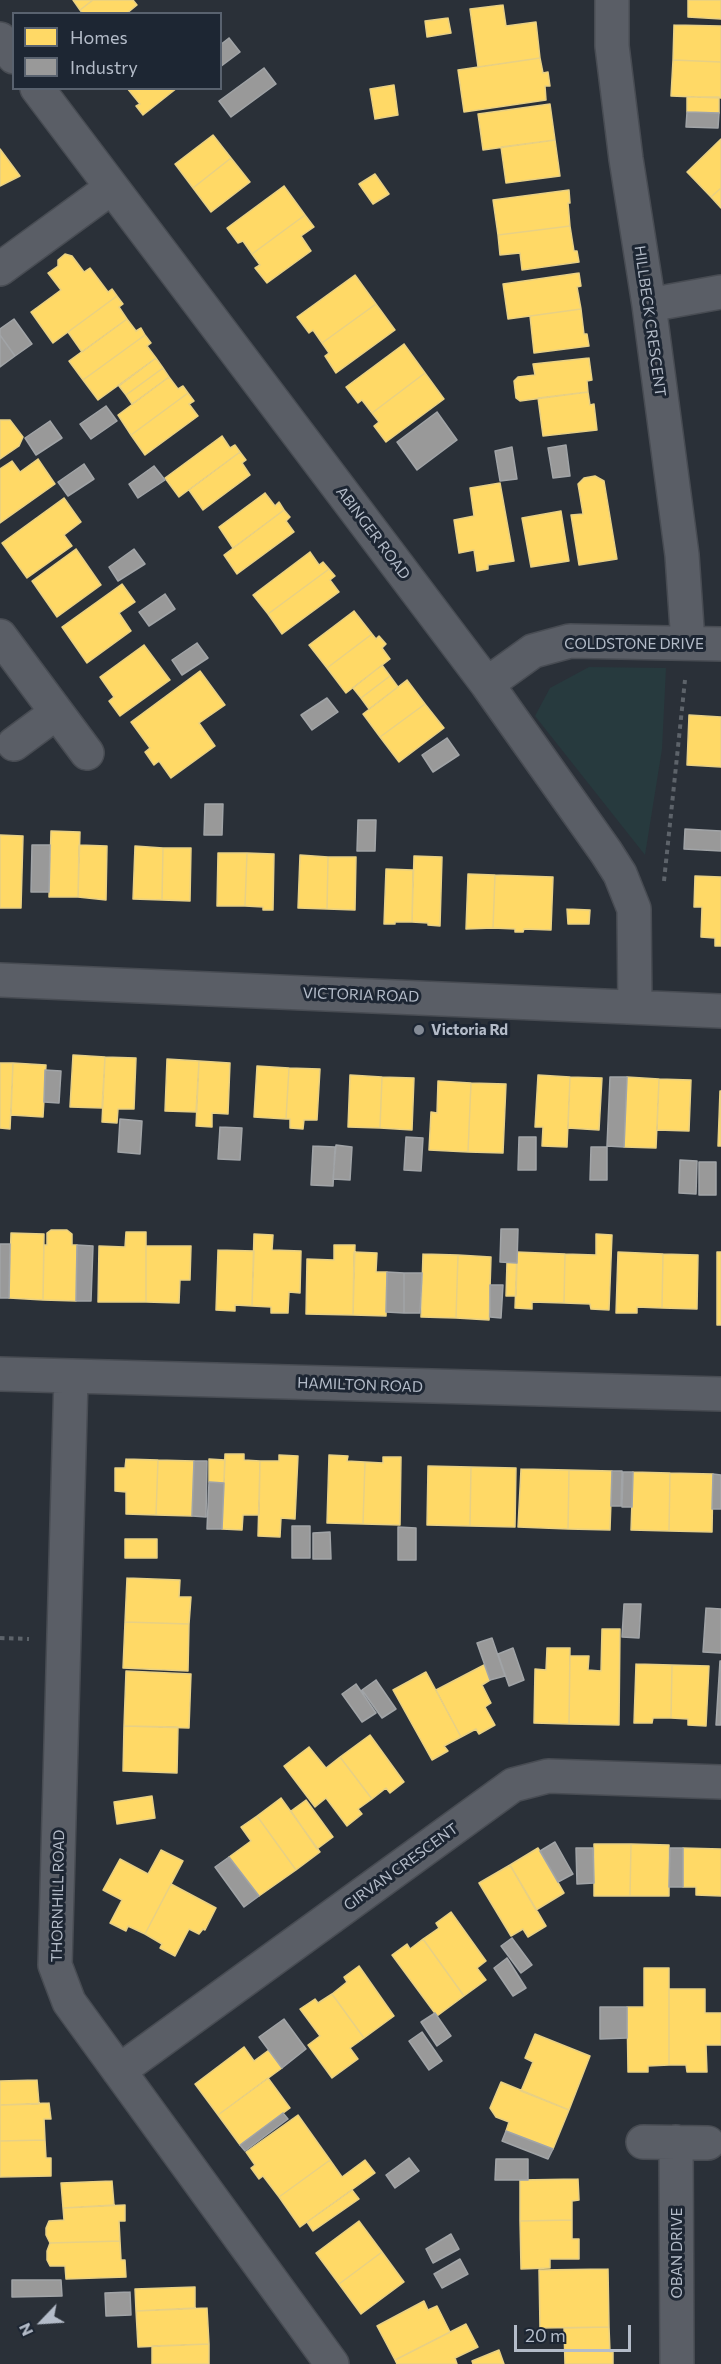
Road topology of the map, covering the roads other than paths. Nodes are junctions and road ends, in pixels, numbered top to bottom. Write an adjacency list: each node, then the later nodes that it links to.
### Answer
1 (612, 0): 8 (street, HILLBECK CRESCENT)
2 (0, 39): 3 (street)
3 (12, 54)
4 (38, 90): 5 (street, ABINGER ROAD)
5 (111, 188): 6 (street); 12 (street, ABINGER ROAD)
6 (0, 269)
7 (721, 292): 8 (street)
8 (649, 305): 10 (street, HILLBECK CRESCENT)
9 (0, 636): 13 (street)
10 (688, 643): 11 (street, COLDSTONE DRIVE); 12 (street, COLDSTONE DRIVE)
11 (721, 644)
12 (487, 684): 17 (street, ABINGER ROAD)
13 (56, 712): 14 (street); 15 (street)
14 (14, 744)
15 (87, 753)
16 (0, 980): 17 (street, VICTORIA ROAD)
17 (635, 1007): 18 (street, VICTORIA ROAD)
18 (721, 1011)
19 (0, 1374): 20 (street, HAMILTON ROAD)
20 (71, 1377): 21 (street, HAMILTON ROAD); 23 (street, THORNHILL ROAD)
21 (721, 1395)
22 (721, 1782): 23 (street, GIRVAN CRESCENT)
23 (119, 2070): 25 (street, THORNHILL ROAD)
24 (642, 2142): 26 (street, OBAN DRIVE)
25 (332, 2364)
26 (677, 2364)

